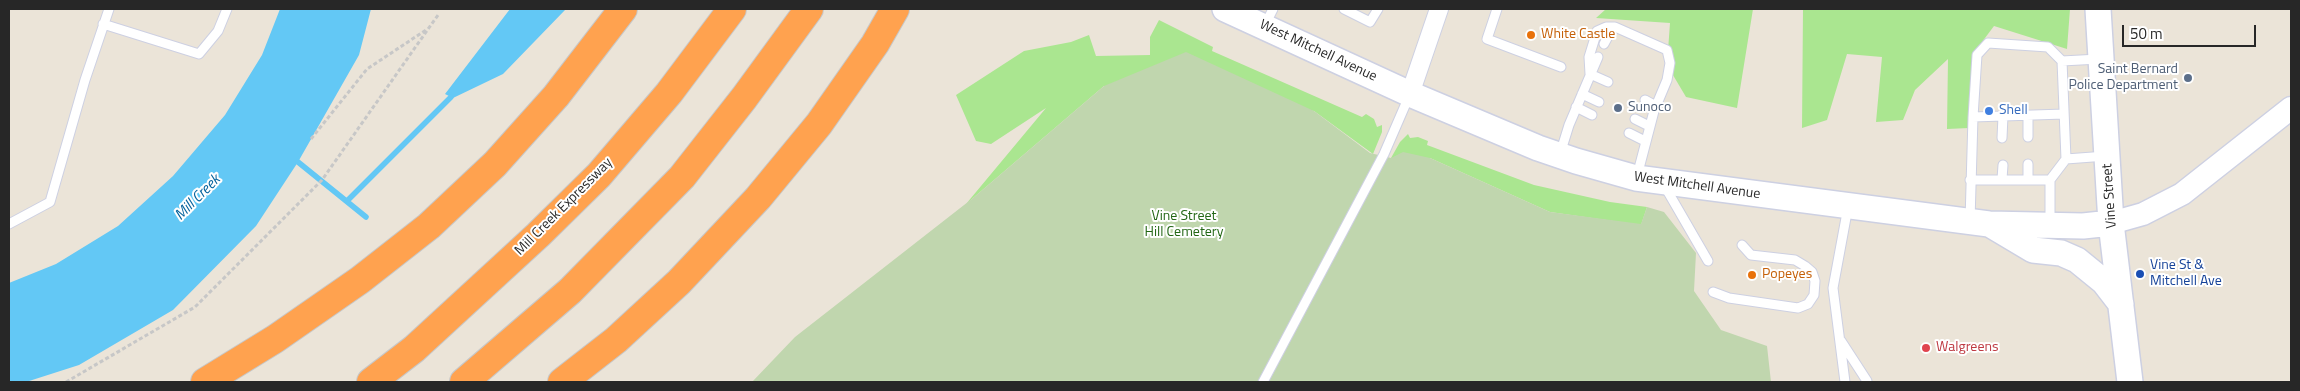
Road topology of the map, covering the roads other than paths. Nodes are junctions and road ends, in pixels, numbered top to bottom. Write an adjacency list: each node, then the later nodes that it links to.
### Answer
1 (108, 9): 14 (lane)
2 (227, 9): 14 (lane)
3 (623, 9): 63 (highway)
4 (732, 9): 64 (highway, Mill Creek Expressway)
5 (809, 9): 65 (highway)
6 (895, 9): 66 (highway)
7 (1225, 9): 13 (main road, West Mitchell Avenue)
8 (1344, 9): 9 (lane)
9 (1378, 9)
10 (1439, 9): 23 (street)
11 (1497, 9): 20 (lane)
12 (2098, 9): 18 (main road, Vine Street)
13 (1268, 18): 23 (main road, West Mitchell Avenue)
14 (103, 24): 55 (lane)
15 (1612, 27): 16 (lane); 21 (lane); 27 (lane)
16 (1604, 44)
17 (1598, 57): 21 (lane)
18 (2101, 59): 19 (lane); 42 (main road, Vine Street)
19 (2062, 61): 30 (lane); 34 (lane)
20 (1561, 67)
21 (1590, 74): 22 (lane); 24 (lane)
22 (1608, 82)
23 (1410, 94): 41 (main road, West Mitchell Avenue); 67 (lane)
24 (1582, 94): 26 (lane); 28 (lane)
25 (1645, 100): 27 (lane)
26 (1599, 102)
27 (1656, 106): 36 (lane)
28 (1576, 107): 31 (lane); 41 (lane)
29 (2291, 108): 54 (street)
30 (2064, 114): 32 (lane); 43 (lane)
31 (1592, 115)
32 (2028, 115): 33 (lane); 39 (lane)
33 (2003, 116): 34 (lane); 38 (lane)
34 (1973, 117): 48 (lane)
35 (1635, 119): 36 (lane)
36 (1649, 126): 40 (lane)
37 (1629, 133): 40 (lane)
38 (2002, 138)
39 (2028, 138)
40 (1645, 140): 46 (lane)
41 (1559, 156): 46 (main road, West Mitchell Avenue)
42 (2107, 156): 43 (lane); 54 (main road, Vine Street)
43 (2066, 159): 50 (lane)
44 (2028, 164): 49 (lane)
45 (2002, 165): 47 (lane)
46 (1636, 178): 51 (main road, West Mitchell Avenue)
47 (2002, 179): 48 (lane); 49 (lane)
48 (1970, 180): 53 (lane)
49 (2028, 180): 50 (lane)
50 (2050, 180): 56 (lane)
51 (1663, 183): 52 (main road, West Mitchell Avenue); 58 (lane)
52 (1849, 206): 53 (main road, West Mitchell Avenue); 61 (lane)
53 (1980, 223): 56 (main road, West Mitchell Avenue); 60 (main road)
54 (2111, 223): 56 (main road, West Mitchell Avenue); 60 (main road, Vine Street)
55 (9, 224)
56 (2050, 225)
57 (1742, 245): 59 (lane)
58 (1708, 261)
59 (1713, 292)
60 (2121, 304): 69 (main road, Vine Street)
61 (1840, 339): 62 (lane); 68 (lane)
62 (1867, 381)
63 (205, 382)
64 (371, 382)
65 (464, 382)
66 (562, 382)
67 (1263, 382)
68 (1845, 382)
69 (2130, 382)

